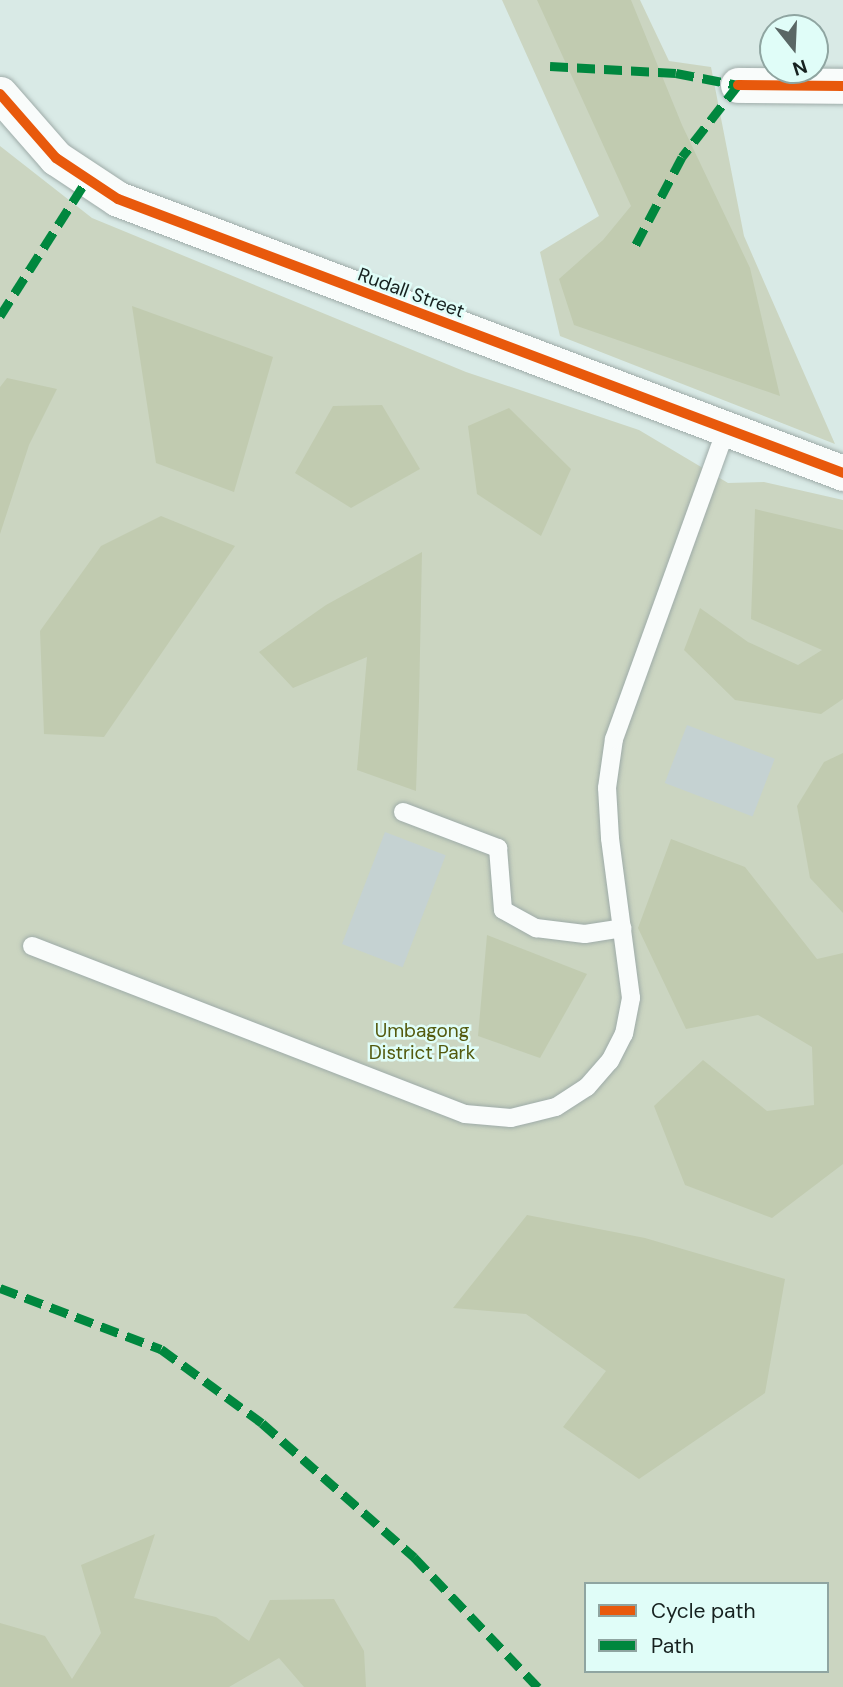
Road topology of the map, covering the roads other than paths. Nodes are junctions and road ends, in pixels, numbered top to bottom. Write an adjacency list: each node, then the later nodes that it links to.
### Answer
1 (738, 85): 2 (street)
2 (843, 86)
3 (0, 94): 4 (street, Rudall Street)
4 (726, 430): 5 (street, Rudall Street); 7 (lane)
5 (843, 473)
6 (403, 812): 7 (lane)
7 (623, 928): 8 (lane)
8 (32, 946)

